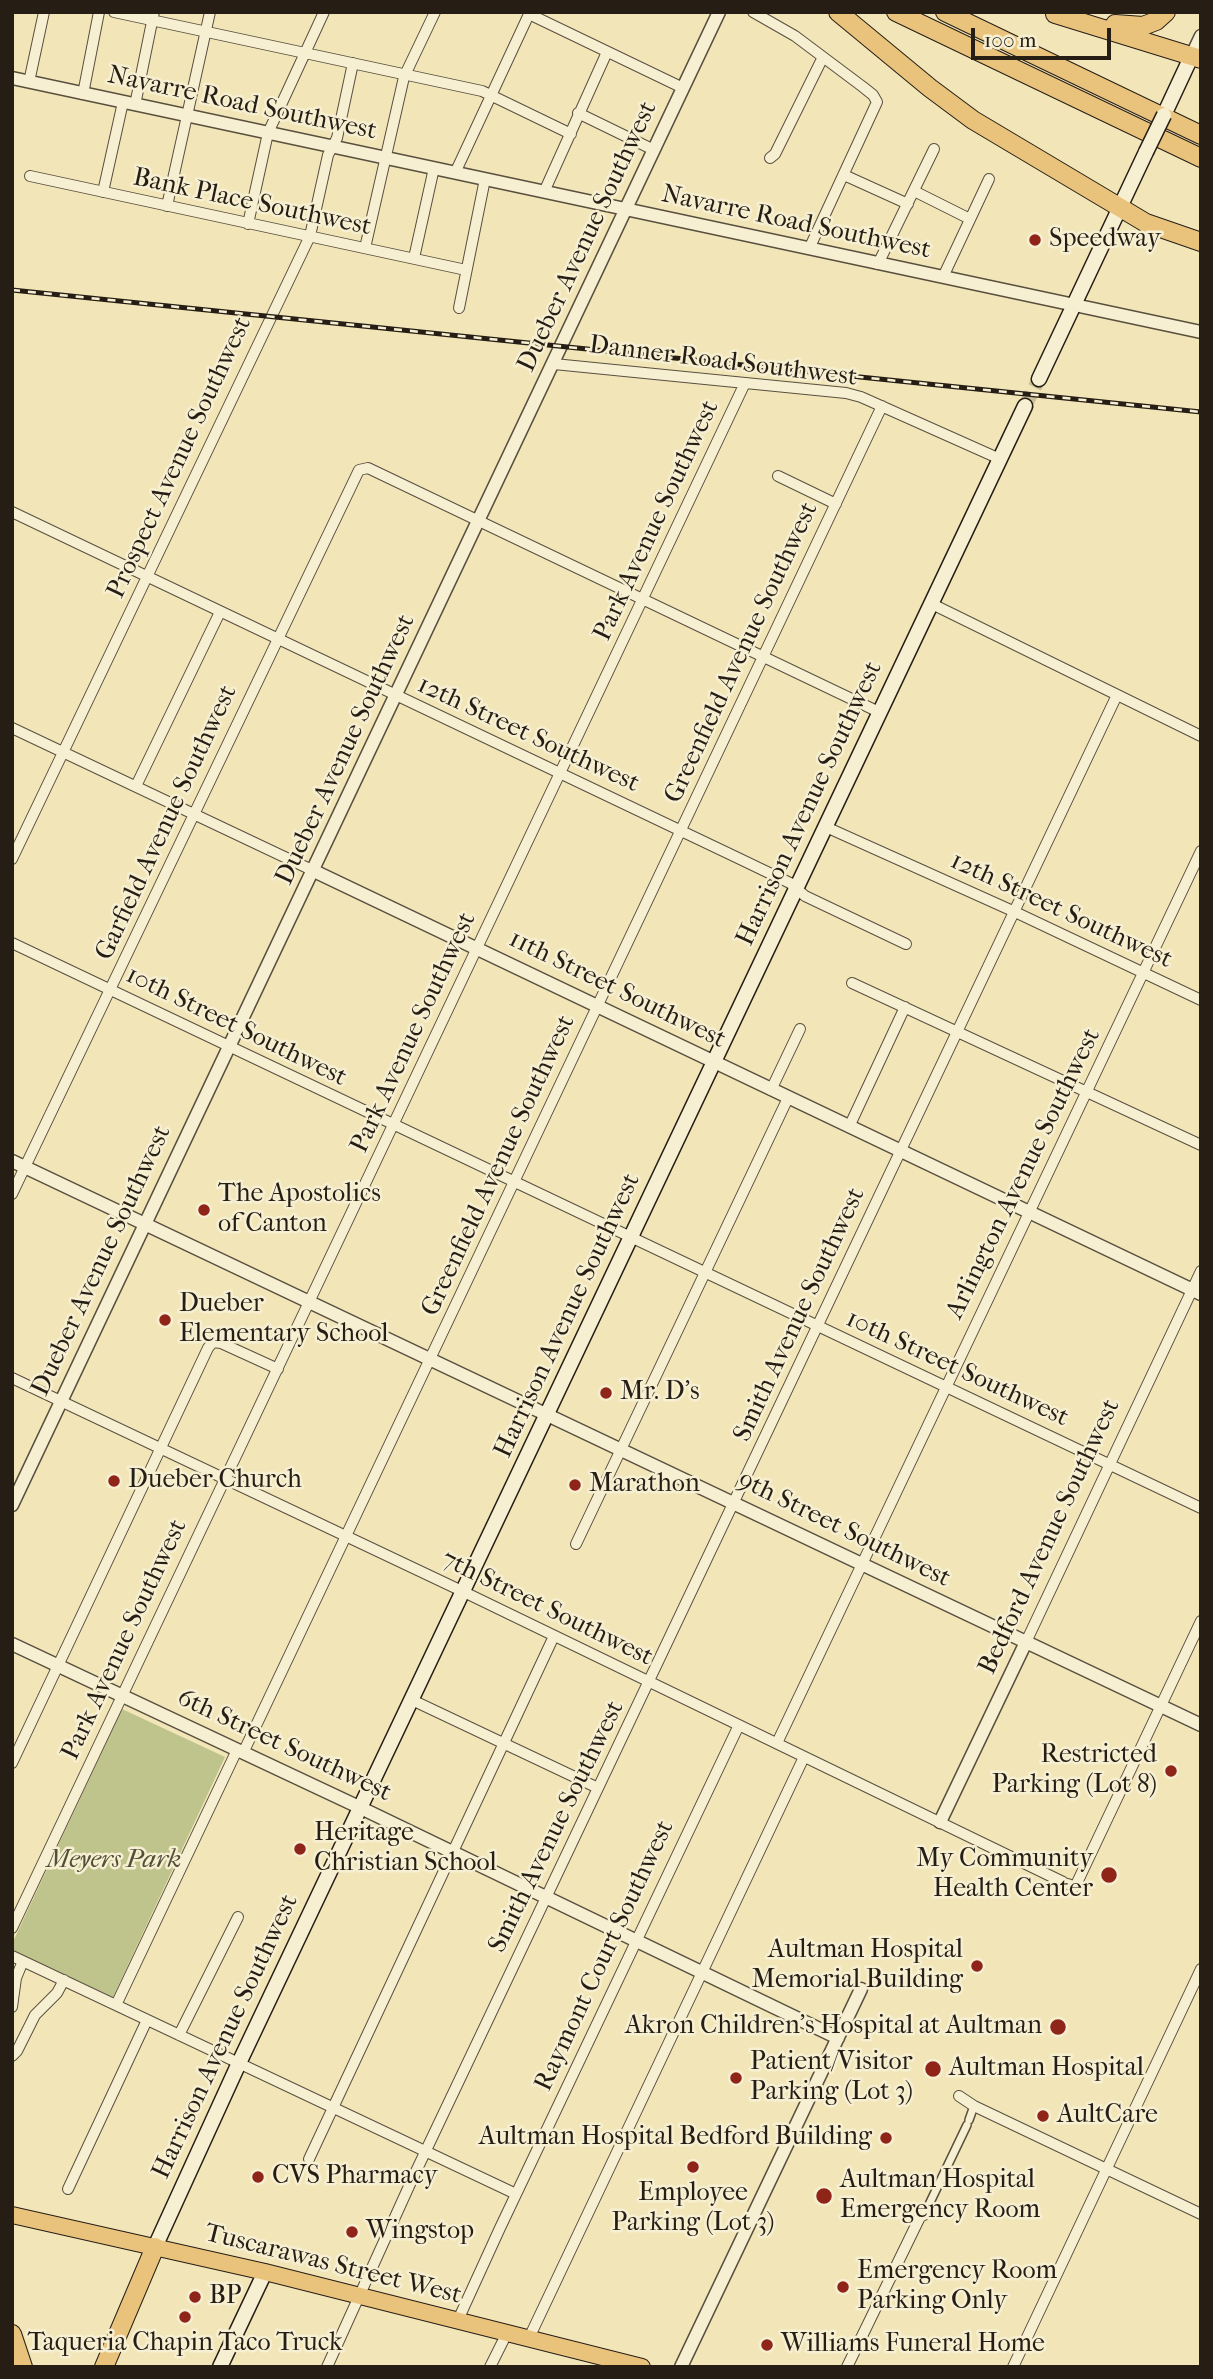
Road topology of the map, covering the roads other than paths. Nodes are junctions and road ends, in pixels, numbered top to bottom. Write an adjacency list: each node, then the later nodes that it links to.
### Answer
1 (44, 12): 25 (street)
2 (99, 12): 27 (street)
3 (114, 12): 15 (street)
4 (210, 12): 16 (street)
5 (324, 12): 19 (street)
6 (435, 12): 23 (street)
7 (719, 12): 26 (street, Dueber Avenue Southwest)
8 (753, 12): 20 (street)
9 (838, 12): 52 (highway)
10 (895, 12): 40 (highway)
11 (945, 12): 34 (highway)
12 (1166, 12): 14 (highway)
13 (530, 13): 18 (street); 28 (street)
14 (1051, 13): 21 (highway)
15 (153, 16): 16 (street); 29 (street)
16 (206, 31): 19 (street); 31 (street)
17 (1201, 36): 21 (street)
18 (607, 52): 26 (street); 30 (street)
19 (305, 53): 22 (street); 32 (street)
20 (824, 57): 39 (street); 43 (street)
21 (1196, 57): 52 (main road, bridge)
22 (353, 63): 23 (street); 35 (street, Prospect Avenue Southwest)
23 (405, 73): 28 (street); 38 (street)
24 (12, 78): 25 (street, Navarre Road Southwest)
25 (29, 82): 27 (street, Navarre Road Southwest)
26 (683, 88): 37 (street, Dueber Avenue Southwest)
27 (82, 94): 29 (street, Navarre Road Southwest)
28 (491, 95): 33 (street); 42 (street)
29 (129, 104): 31 (street, Navarre Road Southwest); 48 (street)
30 (578, 113): 33 (street); 37 (street)
31 (187, 116): 32 (street, Navarre Road Southwest); 51 (street)
32 (268, 133): 35 (street, Navarre Road Southwest); 55 (street)
33 (571, 134): 49 (street)
34 (1201, 135)
35 (332, 147): 38 (street, Navarre Road Southwest); 56 (street, Prospect Avenue Southwest)
36 (934, 149): 47 (street)
37 (654, 150): 53 (street, Dueber Avenue Southwest)
38 (384, 158): 41 (street, Navarre Road Southwest); 58 (street)
39 (770, 158)
40 (1201, 158)
41 (434, 168): 42 (street, Navarre Road Southwest); 60 (street)
42 (455, 173): 45 (street, Navarre Road Southwest)
43 (844, 175): 50 (street); 59 (street)
44 (30, 176): 48 (street, Bank Place Southwest)
45 (485, 179): 49 (street, Navarre Road Southwest); 62 (street)
46 (989, 179): 54 (street)
47 (914, 191): 50 (street); 54 (street)
48 (103, 192): 51 (street, Bank Place Southwest)
49 (544, 192): 53 (street, Navarre Road Southwest)
50 (908, 204): 61 (street)
51 (167, 206): 55 (street, Bank Place Southwest)
52 (1120, 208): 57 (highway); 64 (main road)
53 (625, 210): 59 (street, Navarre Road Southwest); 67 (street, Dueber Avenue Southwest)
54 (970, 219): 63 (street)
55 (248, 224): 56 (street, Bank Place Southwest)
56 (310, 236): 58 (street, Bank Place Southwest); 77 (street, Prospect Avenue Southwest)
57 (1201, 242)
58 (365, 248): 60 (street, Bank Place Southwest)
59 (809, 249): 61 (street, Navarre Road Southwest)
60 (414, 258): 62 (street, Bank Place Southwest)
61 (878, 264): 63 (street, Navarre Road Southwest)
62 (466, 270): 65 (street)
63 (943, 277): 64 (street, Navarre Road Southwest)
64 (1075, 304): 66 (street, Navarre Road Southwest); 68 (main road)
65 (459, 307)
66 (1201, 332)
67 (554, 364): 69 (street, Danner Road Southwest); 76 (street, Dueber Avenue Southwest)
68 (1039, 379)
69 (745, 383): 71 (street, Danner Road Southwest); 78 (street, Park Avenue Southwest)
70 (1026, 406): 72 (main road, Harrison Avenue Southwest)
71 (882, 407): 72 (street, Danner Road Southwest); 74 (street, Greenfield Avenue Southwest)
72 (1000, 459): 79 (main road, Harrison Avenue Southwest)
73 (778, 476): 74 (street)
74 (836, 504): 82 (street, Greenfield Avenue Southwest)
75 (12, 512): 77 (street, 12th Street Southwest)
76 (479, 521): 78 (street); 81 (street, Garfield Avenue Southwest); 84 (street, Dueber Avenue Southwest)
77 (147, 577): 80 (street, 12th Street Southwest); 88 (street, Prospect Avenue Southwest)
78 (643, 599): 82 (street); 89 (street, Park Avenue Southwest)
79 (932, 604): 83 (street); 85 (main road, Harrison Avenue Southwest)
80 (220, 612): 81 (street, 12th Street Southwest); 90 (street)
81 (277, 639): 84 (street, 12th Street Southwest); 91 (street, Garfield Avenue Southwest)
82 (764, 656): 85 (street); 93 (street, Greenfield Avenue Southwest)
83 (1118, 695): 87 (street); 98 (street, Smith Avenue Southwest)
84 (397, 696): 89 (street, 12th Street Southwest); 96 (street, Dueber Avenue Southwest)
85 (881, 713): 92 (main road, Harrison Avenue Southwest)
86 (12, 728): 88 (street, 11th Street Southwest)
87 (1201, 736)
88 (63, 751): 90 (street, 11th Street Southwest); 95 (street, Prospect Avenue Southwest)
89 (560, 774): 93 (street, 12th Street Southwest); 101 (street, Park Avenue Southwest)
90 (136, 786): 91 (street, 11th Street Southwest)
91 (194, 814): 96 (street, 11th Street Southwest); 104 (street, Garfield Avenue Southwest)
92 (827, 827): 97 (main road, Harrison Avenue Southwest); 98 (street, 12th Street Southwest)
93 (681, 831): 97 (street, 12th Street Southwest); 106 (street, Greenfield Avenue Southwest)
94 (1201, 850): 102 (street, Arlington Avenue Southwest)
95 (12, 859)
96 (314, 871): 101 (street, 11th Street Southwest); 110 (street, Dueber Avenue Southwest)
97 (797, 890): 100 (street, 12th Street Southwest); 111 (main road, Harrison Avenue Southwest)
98 (1015, 912): 102 (street, 12th Street Southwest); 109 (street, Smith Avenue Southwest)
99 (12, 943): 104 (street, 10th Street Southwest)
100 (906, 944)
101 (478, 949): 106 (street, 11th Street Southwest); 115 (street, Park Avenue Southwest)
102 (1143, 972): 105 (street, 12th Street Southwest); 113 (street, Arlington Avenue Southwest)
103 (852, 983): 107 (street)
104 (110, 990): 110 (street, 10th Street Southwest); 120 (street, Garfield Avenue Southwest)
105 (1201, 1000)
106 (597, 1006): 111 (street, 11th Street Southwest); 121 (street, Greenfield Avenue Southwest)
107 (905, 1007): 109 (street); 116 (street)
108 (800, 1028): 112 (street)
109 (958, 1031): 113 (street); 118 (street, Smith Avenue Southwest)
110 (229, 1047): 115 (street, 10th Street Southwest); 124 (street, Dueber Avenue Southwest)
111 (715, 1062): 112 (street, 11th Street Southwest); 125 (main road, Harrison Avenue Southwest)
112 (771, 1090): 114 (street, 11th Street Southwest)
113 (1086, 1091): 117 (street); 123 (street, Arlington Avenue Southwest)
114 (788, 1098): 116 (street, 11th Street Southwest); 127 (street)
115 (394, 1125): 121 (street, 10th Street Southwest); 129 (street, Park Avenue Southwest)
116 (849, 1128): 118 (street, 11th Street Southwest)
117 (1201, 1145)
118 (901, 1152): 123 (street, 11th Street Southwest); 130 (street, Smith Avenue Southwest)
119 (12, 1161): 120 (street, 9th Street Southwest)
120 (25, 1167): 122 (street, Garfield Avenue Southwest); 124 (street, 9th Street Southwest)
121 (514, 1182): 125 (street, 10th Street Southwest); 131 (street, Greenfield Avenue Southwest)
122 (12, 1194)
123 (1028, 1213): 128 (street, 11th Street Southwest); 134 (street, Arlington Avenue Southwest)
124 (145, 1223): 129 (street, 9th Street Southwest); 135 (street, Dueber Avenue Southwest)
125 (631, 1238): 127 (street, 10th Street Southwest); 136 (main road, Harrison Avenue Southwest)
126 (1201, 1271): 128 (street, Bedford Avenue Southwest)
127 (705, 1273): 130 (street, 10th Street Southwest); 138 (street)
128 (1196, 1292): 139 (street, Bedford Avenue Southwest)
129 (310, 1302): 131 (street, 9th Street Southwest); 132 (street, Park Avenue Southwest)
130 (817, 1326): 134 (street, 10th Street Southwest); 141 (street, Smith Avenue Southwest)
131 (430, 1359): 136 (street, 9th Street Southwest); 144 (street, Greenfield Avenue Southwest)
132 (278, 1369): 137 (street); 140 (street, Park Avenue Southwest)
133 (12, 1378): 135 (street, 7th Street Southwest)
134 (945, 1388): 139 (street, 10th Street Southwest); 146 (street, Arlington Avenue Southwest)
135 (61, 1401): 137 (street, 7th Street Southwest); 142 (street, Dueber Avenue Southwest)
136 (548, 1415): 138 (street, 9th Street Southwest); 147 (main road, Harrison Avenue Southwest)
137 (162, 1449): 140 (street, 7th Street Southwest); 152 (street)
138 (622, 1449): 141 (street, 9th Street Southwest); 145 (street)
139 (1109, 1465): 143 (street, 10th Street Southwest); 150 (street, Bedford Avenue Southwest)
140 (225, 1479): 144 (street, 7th Street Southwest); 154 (street, Park Avenue Southwest)
141 (734, 1502): 146 (street, 9th Street Southwest); 153 (street, Smith Avenue Southwest)
142 (12, 1505)
143 (1201, 1508)
144 (346, 1536): 147 (street, 7th Street Southwest); 161 (street, Greenfield Avenue Southwest)
145 (576, 1544)
146 (862, 1564): 150 (street, 9th Street Southwest); 160 (street, Arlington Avenue Southwest)
147 (464, 1592): 149 (street, 7th Street Southwest); 155 (main road, Harrison Avenue Southwest)
148 (1201, 1621): 156 (street)
149 (554, 1636): 153 (street, 7th Street Southwest); 159 (street)
150 (1026, 1642): 156 (street, 9th Street Southwest); 166 (street, Bedford Avenue Southwest)
151 (12, 1644): 152 (street, 6th Street Southwest)
152 (58, 1665): 154 (street, 6th Street Southwest); 163 (street)
153 (649, 1682): 157 (street, 7th Street Southwest); 164 (street, Smith Avenue Southwest)
154 (122, 1695): 161 (street, 6th Street Southwest); 170 (street, Park Avenue Southwest)
155 (412, 1700): 159 (street); 165 (main road, Harrison Avenue Southwest)
156 (1160, 1706): 158 (street, 9th Street Southwest); 166 (street, 7th Street Southwest)
157 (739, 1725): 160 (street, 7th Street Southwest); 171 (street, Raymont Court Southwest)
158 (1201, 1725)
159 (504, 1743): 164 (street); 167 (street)
160 (776, 1743): 162 (street, 7th Street Southwest)
161 (240, 1751): 165 (street, 6th Street Southwest); 178 (street, Greenfield Avenue Southwest)
162 (804, 1756): 166 (street, 7th Street Southwest); 175 (street)
163 (12, 1763)
164 (598, 1788): 168 (street, Smith Avenue Southwest)
165 (361, 1808): 167 (street, 6th Street Southwest); 184 (main road, Harrison Avenue Southwest)
166 (940, 1822)
167 (453, 1853): 168 (street, 6th Street Southwest); 187 (street)
168 (546, 1898): 171 (street, 6th Street Southwest); 188 (street, Smith Avenue Southwest)
169 (238, 1917): 181 (street)
170 (12, 1928)
171 (635, 1941): 175 (street, 6th Street Southwest); 192 (street, Raymont Court Southwest)
172 (12, 1955): 173 (street)
173 (23, 1961): 176 (street); 179 (street)
174 (1201, 1969): 190 (street)
175 (702, 1973): 182 (street, 6th Street Southwest); 202 (street)
176 (64, 1980): 178 (street); 183 (street)
177 (861, 1989): 182 (street)
178 (116, 2005): 180 (street)
179 (12, 2007)
180 (147, 2020): 181 (street); 191 (street)
181 (179, 2035): 184 (street)
182 (838, 2038): 210 (street)
183 (12, 2056)
184 (239, 2063): 187 (street); 196 (main road, Harrison Avenue Southwest)
185 (953, 2093): 186 (street)
186 (974, 2106): 190 (street); 195 (street)
187 (333, 2108): 188 (street); 189 (street)
188 (426, 2151): 192 (street); 198 (street, Smith Avenue Southwest)
189 (309, 2159)
190 (1107, 2169): 193 (street); 212 (street)
191 (68, 2189)
192 (516, 2194): 199 (street, Raymont Court Southwest)
193 (1201, 2214)
194 (12, 2215): 196 (main road, Tuscarawas Street West)
195 (924, 2215): 211 (street)
196 (155, 2247): 197 (main road, Tuscarawas Street West); 205 (highway)
197 (265, 2272): 198 (main road, Tuscarawas Street West); 206 (main road)
198 (359, 2295): 199 (main road, Tuscarawas Street West); 207 (street, Smith Avenue Southwest)
199 (458, 2320): 200 (main road, Tuscarawas Street West)
200 (507, 2333): 202 (main road, Tuscarawas Street West); 208 (street)
201 (12, 2334): 204 (highway)
202 (529, 2338): 203 (main road, Tuscarawas Street West)
203 (618, 2364): 209 (main road, Tuscarawas Street West)
204 (23, 2367)
205 (104, 2367)
206 (220, 2367)
207 (327, 2367)
208 (490, 2367)
209 (642, 2367)
210 (681, 2367)
211 (848, 2367)
212 (1013, 2367)

